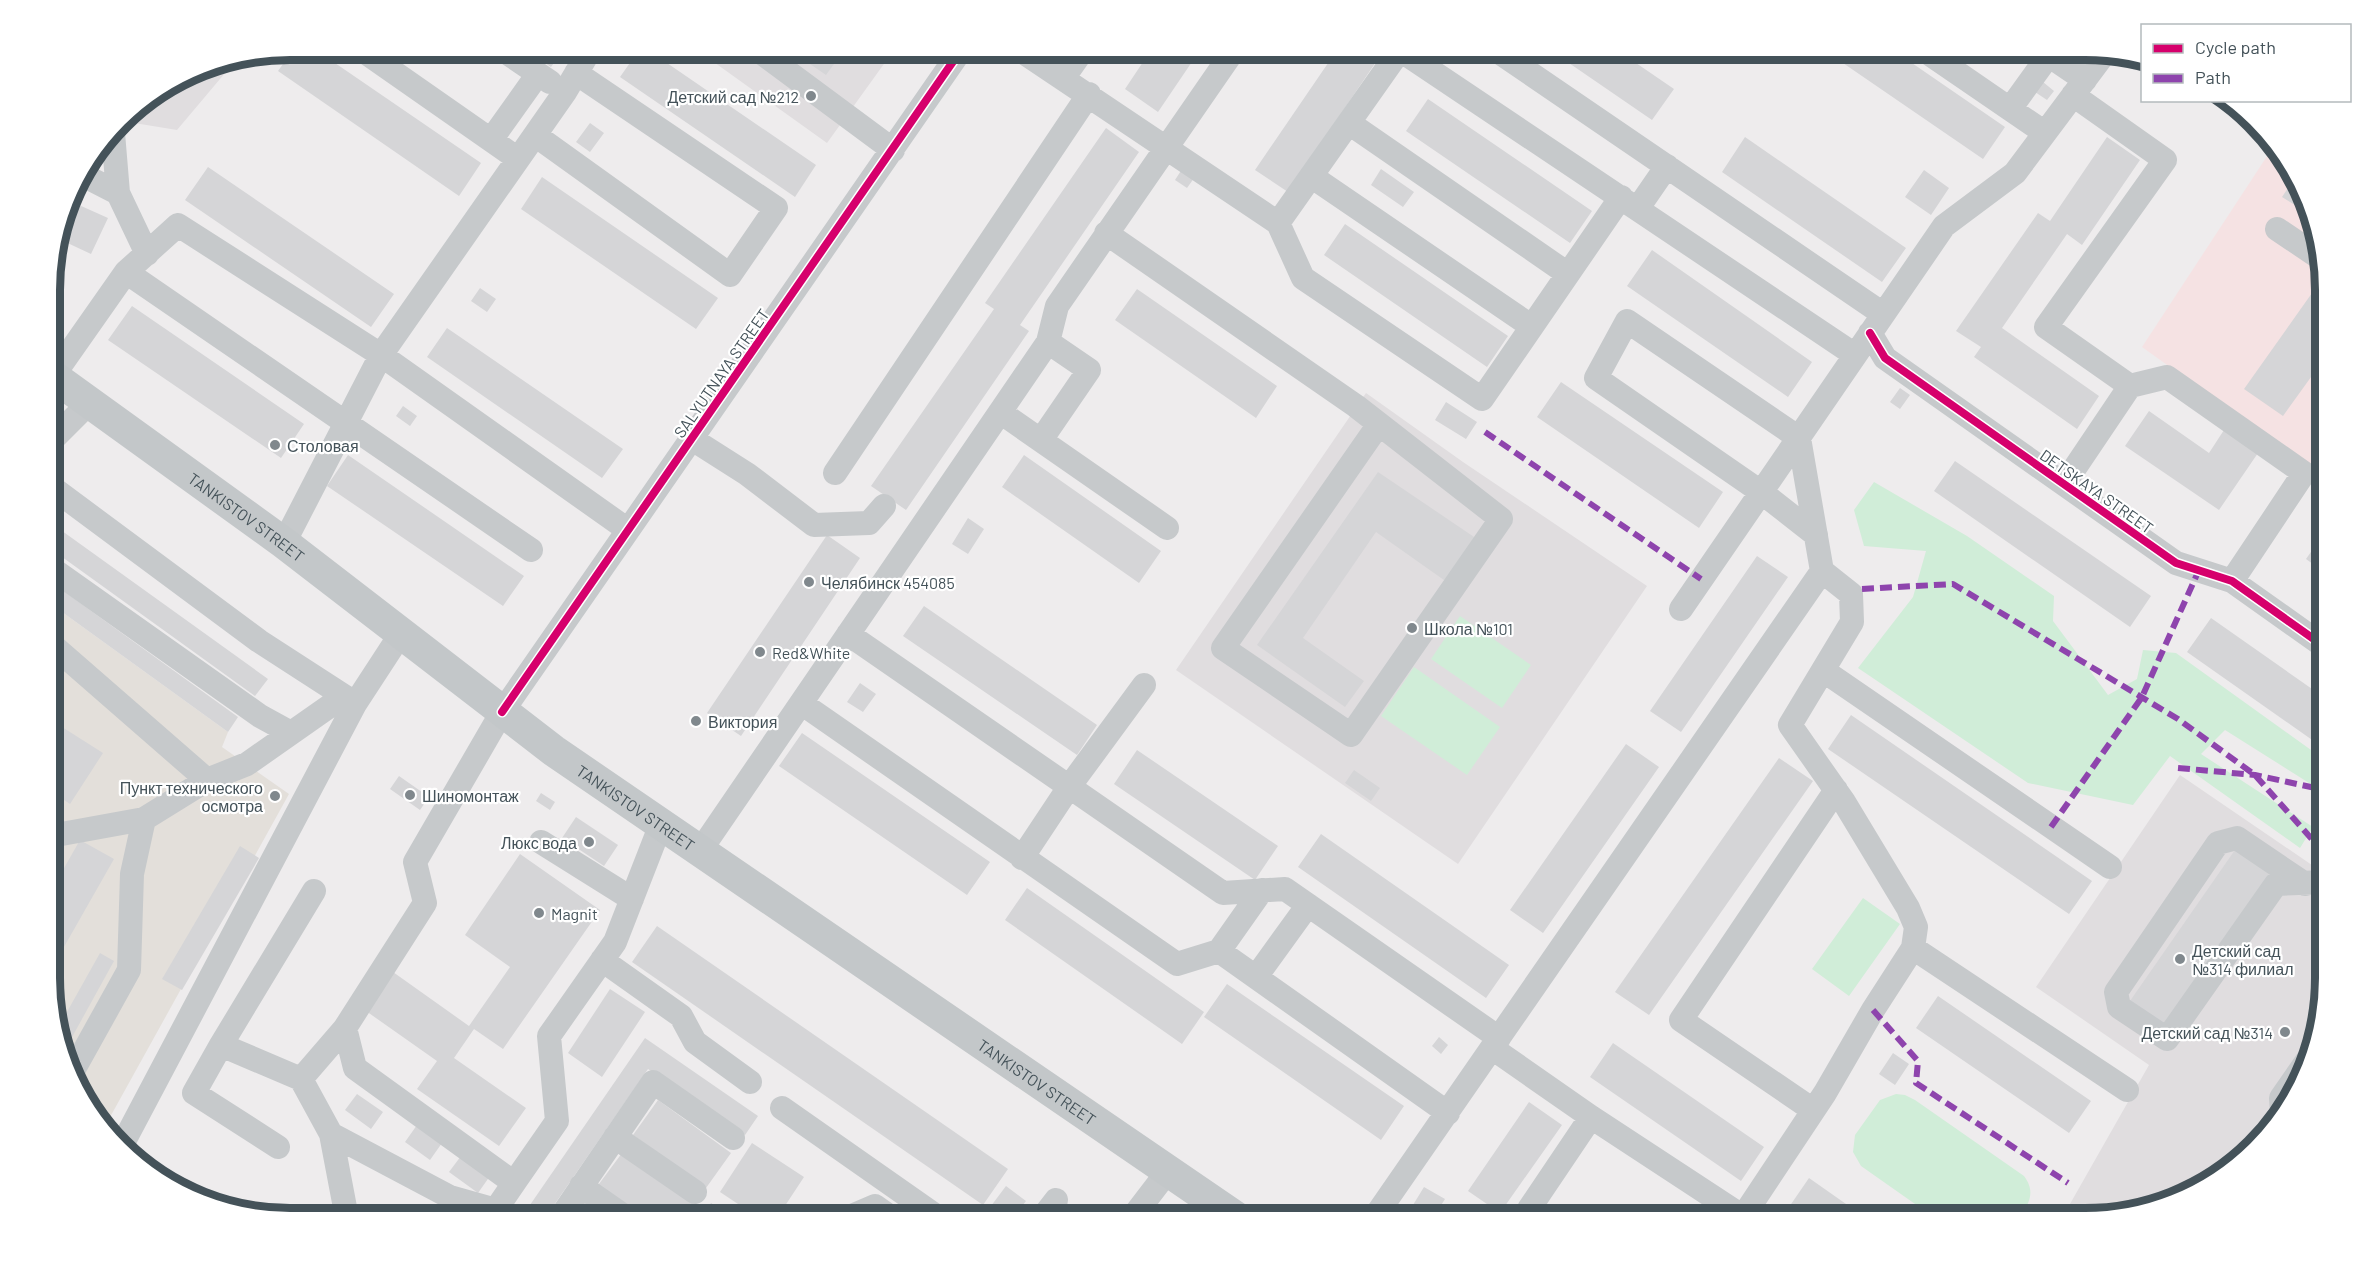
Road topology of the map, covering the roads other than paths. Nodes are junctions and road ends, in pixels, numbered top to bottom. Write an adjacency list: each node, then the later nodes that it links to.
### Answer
1 (376, 60): 25 (street)
2 (517, 60): 16 (street)
3 (584, 60): 18 (street)
4 (772, 60): 28 (street)
5 (954, 60): 28 (street, SALYUTNAYA STREET)
6 (1036, 60): 17 (street)
7 (1076, 60): 17 (street)
8 (1227, 60): 27 (street)
9 (1393, 60): 22 (street)
10 (1415, 60): 34 (street)
11 (1511, 60): 30 (street)
12 (1939, 60): 21 (street)
13 (2040, 60): 21 (street)
14 (2053, 60): 19 (street)
15 (2099, 60): 19 (street)
16 (538, 74): 18 (street); 25 (street)
17 (1064, 77): 20 (street)
18 (570, 83): 24 (street); 24 (street)
19 (2079, 87): 23 (street); 49 (street)
20 (1089, 94): 27 (street); 58 (street)
21 (2010, 109): 23 (street)
22 (1349, 123): 31 (street); 41 (street)
23 (2045, 133): 42 (street)
24 (535, 135): 29 (street)
25 (491, 140): 29 (street)
26 (114, 142): 33 (street)
27 (1166, 146): 35 (street); 37 (street)
28 (893, 150): 56 (street, SALYUTNAYA STREET)
29 (518, 159): 45 (street)
30 (1666, 166): 34 (street); 42 (street)
31 (1311, 176): 35 (street); 43 (street)
32 (89, 178): 33 (street)
33 (118, 193): 39 (street)
34 (1629, 202): 41 (street); 46 (street)
35 (1278, 223): 43 (street)
36 (2277, 230): 38 (street)
37 (1106, 233): 44 (street); 53 (street)
38 (2312, 252)
39 (147, 254): 40 (street); 45 (street)
40 (126, 272): 47 (street); 52 (street)
41 (1568, 274): 43 (street)
42 (1877, 324): 46 (street); 59 (street, DETSKAYA STREET)
43 (1532, 326)
44 (1048, 342): 51 (street); 57 (street)
45 (381, 355): 52 (street); 64 (street)
46 (1855, 355): 55 (street)
47 (60, 364)
48 (60, 381): 50 (main road, TANKISTOV STREET)
49 (2130, 386): 59 (street); 70 (street)
50 (90, 402): 54 (street); 66 (main road, TANKISTOV STREET)
51 (1000, 412): 57 (street); 73 (street)
52 (346, 423): 66 (street); 67 (street)
53 (1379, 424): 53 (street)
54 (60, 432)
55 (1798, 438): 60 (street); 60 (street); 65 (street)
56 (692, 439): 62 (street); 64 (street, SALYUTNAYA STREET)
57 (1041, 440): 63 (street)
58 (835, 473)
59 (2064, 484): 70 (street, DETSKAYA STREET)
60 (1761, 492): 65 (street); 71 (street)
61 (60, 493): 78 (street)
62 (884, 506)
63 (1167, 528)
64 (628, 531): 80 (street, SALYUTNAYA STREET)
65 (1816, 535): 68 (street)
66 (284, 543): 72 (main road, TANKISTOV STREET)
67 (531, 550)
68 (1822, 571): 76 (street); 102 (street)
69 (60, 574): 81 (street)
70 (2232, 581): 74 (street, DETSKAYA STREET)
71 (1681, 609)
72 (400, 634): 78 (street); 80 (main road, TANKISTOV STREET)
73 (848, 634): 79 (street); 83 (street)
74 (2315, 641)
75 (60, 652): 82 (street)
76 (1824, 670): 84 (street); 91 (street)
77 (1144, 685): 83 (street)
78 (350, 700): 81 (street); 115 (street)
79 (801, 703): 89 (street); 90 (street)
80 (502, 712): 86 (main road, TANKISTOV STREET); 101 (street, SALYUTNAYA STREET)
81 (291, 734): 82 (street)
82 (207, 780): 85 (street)
83 (1069, 787): 90 (street); 93 (street)
84 (1836, 790): 97 (street); 109 (street)
85 (144, 819): 87 (street); 104 (street)
86 (661, 824): 89 (main road, TANKISTOV STREET); 95 (street)
87 (60, 836)
88 (541, 842): 95 (street)
89 (700, 851): 117 (main road, TANKISTOV STREET)
90 (1022, 858): 98 (street)
91 (2110, 867)
92 (2315, 883): 92 (street)
93 (1262, 890): 96 (street); 98 (street)
94 (314, 891): 103 (street)
95 (632, 899): 99 (street)
96 (1308, 905): 100 (street); 102 (street)
97 (1912, 948): 107 (street); 109 (street)
98 (1219, 951): 100 (street)
99 (603, 960): 106 (street); 118 (street)
100 (1256, 977): 110 (street)
101 (345, 1028): 105 (street, SALYUTNAYA STREET); 118 (street)
102 (1496, 1043): 110 (street); 111 (street)
103 (221, 1045): 105 (street); 116 (street)
104 (76, 1065)
105 (301, 1079): 112 (street)
106 (750, 1082)
107 (2127, 1090)
108 (782, 1108): 126 (street)
109 (1813, 1110): 132 (street)
110 (1448, 1113): 129 (street)
111 (1591, 1117): 130 (street); 131 (street)
112 (330, 1134): 121 (street); 122 (street)
113 (615, 1137): 114 (street); 119 (street); 120 (street)
114 (733, 1138)
115 (125, 1139)
116 (278, 1147)
117 (1168, 1171): 127 (street); 128 (main road, TANKISTOV STREET)
118 (514, 1183): 123 (street)
119 (581, 1186): 124 (street); 125 (street)
120 (695, 1192)
121 (345, 1208)
122 (478, 1208)
123 (497, 1208)
124 (567, 1208)
125 (613, 1208)
126 (925, 1208)
127 (1140, 1208)
128 (1222, 1208)
129 (1381, 1208)
130 (1530, 1208)
131 (1728, 1208)
132 (1749, 1208)

